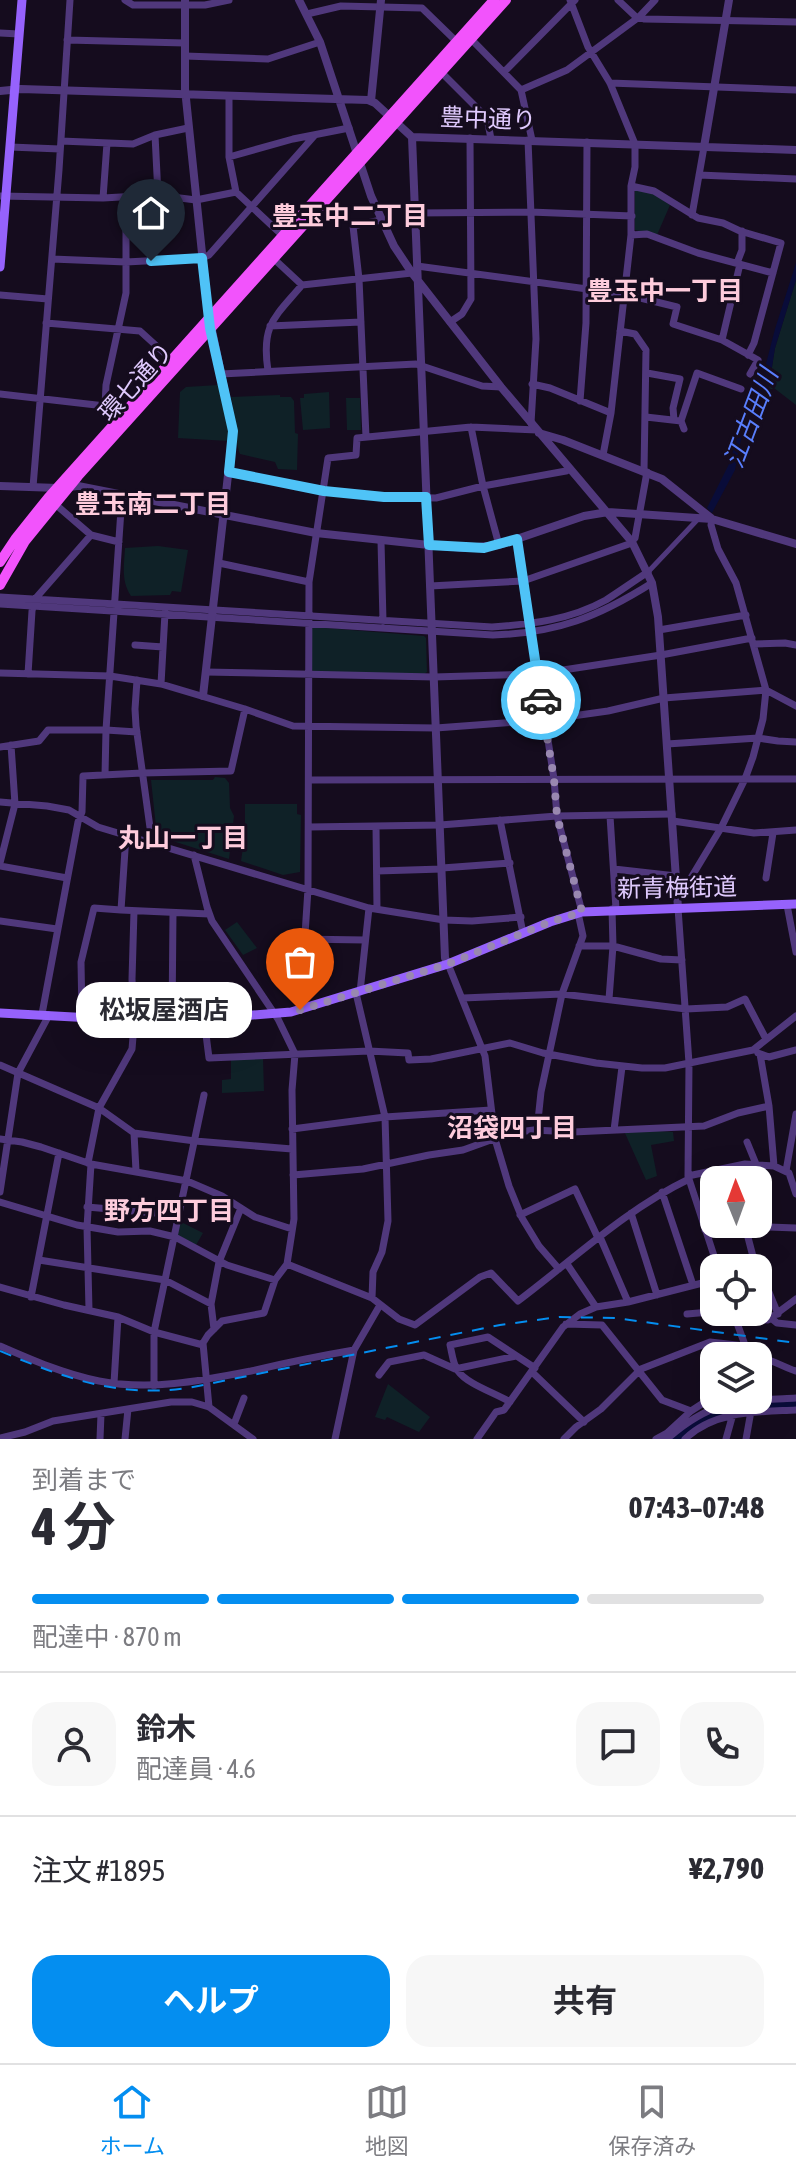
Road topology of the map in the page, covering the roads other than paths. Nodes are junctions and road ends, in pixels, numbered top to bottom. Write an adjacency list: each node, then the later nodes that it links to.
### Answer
1 (22, 0): 22 (main road)
2 (70, 0): 24 (street)
3 (125, 0): 13 (street)
4 (229, 0): 13 (street)
5 (299, 0): 17 (street)
6 (429, 0): 16 (street)
7 (494, 0): 26 (main road, 環七通り)
8 (506, 0): 23 (main road, 環七通り)
9 (618, 0): 18 (street)
10 (655, 0): 18 (street)
11 (729, 0): 19 (street)
12 (572, 1): 28 (street); 31 (street)
13 (185, 3): 27 (street)
14 (340, 3): 15 (street); 17 (street)
15 (381, 4): 16 (street); 42 (street)
16 (422, 8): 26 (street)
17 (307, 14): 25 (street)
18 (639, 17): 19 (street); 28 (street)
19 (726, 22): 20 (street); 33 (street)
20 (796, 22)
21 (0, 33): 22 (street)
22 (19, 34): 34 (main road)
23 (471, 39): 30 (main road, 環七通り); 31 (street)
24 (67, 40): 27 (street); 35 (street)
25 (320, 42): 29 (street); 41 (street)
26 (457, 42): 43 (main road, 環七通り)
27 (185, 43): 29 (street)
28 (591, 52): 32 (street); 36 (street)
29 (185, 56): 39 (street)
30 (441, 72): 43 (main road, 環七通り); 50 (street)
31 (504, 72): 36 (street)
32 (610, 83): 33 (street); 54 (street)
33 (715, 87): 37 (street); 57 (street)
34 (15, 89): 35 (street); 38 (street); 56 (main road)
35 (64, 90): 39 (street); 55 (street)
36 (521, 90): 51 (street)
37 (796, 90)
38 (0, 91)
39 (185, 94): 40 (street); 44 (street)
40 (229, 96): 41 (street); 59 (street)
41 (340, 99): 42 (street); 45 (street)
42 (371, 101): 43 (street, 豊中通り)
43 (393, 120): 48 (street, 豊中通り); 60 (main road, 環七通り)
44 (188, 128): 46 (street); 70 (street)
45 (349, 128): 47 (street); 60 (street)
46 (155, 135): 53 (street); 65 (street)
47 (315, 135): 59 (street); 71 (street)
48 (412, 137): 49 (street, 豊中通り); 74 (street)
49 (470, 138): 50 (street, 豊中通り); 72 (street)
50 (491, 139): 51 (street, 豊中通り)
51 (530, 140): 52 (street, 豊中通り); 73 (street)
52 (587, 142): 54 (street, 豊中通り); 75 (street)
53 (107, 143): 55 (street); 69 (street)
54 (635, 144): 57 (street, 豊中通り); 63 (street)
55 (60, 145): 56 (street); 67 (street)
56 (10, 147): 66 (main road)
57 (704, 147): 58 (street, 豊中通り); 61 (street)
58 (796, 150)
59 (229, 157): 64 (street)
60 (359, 158): 78 (street); 81 (main road, 環七通り); 83 (main road, 環七通り)
61 (699, 175): 62 (street); 76 (street)
62 (796, 179)
63 (631, 186): 76 (street); 77 (street)
64 (236, 192): 70 (street); 71 (street)
65 (158, 195): 68 (street); 70 (street)
66 (3, 196): 67 (street); 87 (main road)
67 (57, 197): 69 (street); 84 (street)
68 (126, 197): 69 (street); 85 (street)
69 (103, 198)
70 (196, 200): 82 (street)
71 (252, 207): 81 (street); 82 (street)
72 (471, 212): 73 (street); 74 (street); 89 (street)
73 (530, 212): 75 (street); 92 (street)
74 (415, 213): 88 (street)
75 (587, 214): 77 (street); 94 (street)
76 (692, 215): 79 (street)
77 (632, 216): 80 (street)
78 (381, 220): 88 (street); 91 (street)
79 (742, 231): 86 (street); 90 (street)
80 (631, 235): 86 (street); 95 (street)
81 (283, 236): 101 (main road, 環七通り)
82 (202, 258): 85 (street); 101 (street)
83 (273, 258): 93 (street); 101 (main road, 環七通り)
84 (52, 259): 85 (street); 97 (street)
85 (126, 262): 103 (street)
86 (739, 264): 90 (street); 105 (street)
87 (0, 267)
88 (416, 273): 89 (street); 91 (street); 99 (street); 108 (street)
89 (472, 273): 92 (street); 99 (street)
90 (773, 273): 106 (street)
91 (359, 279): 93 (street); 98 (street)
92 (534, 282): 94 (street); 114 (street)
93 (302, 285): 102 (street)
94 (585, 288): 95 (street); 119 (street)
95 (624, 294): 104 (street); 105 (street)
96 (0, 295): 97 (street)
97 (48, 299): 100 (street)
98 (361, 322): 102 (street); 109 (street)
99 (450, 322): 115 (street)
100 (46, 323): 103 (street); 118 (street)
101 (209, 323): 107 (main road, 環七通り); 112 (street); 133 (main road, 環七通り)
102 (270, 326): 110 (street)
103 (119, 330): 107 (street); 120 (street)
104 (620, 331): 111 (street); 121 (street)
105 (722, 340): 106 (street)
106 (748, 355): 113 (street)
107 (172, 360): 123 (main road, 環七通り)
108 (421, 365): 109 (street); 115 (street); 127 (street)
109 (363, 367): 110 (street); 128 (street)
110 (268, 371): 112 (street)
111 (647, 373): 122 (street); 124 (street)
112 (221, 374): 132 (street)
113 (750, 374)
114 (532, 384): 119 (street); 126 (street)
115 (501, 387): 126 (street)
116 (741, 389): 124 (street)
117 (0, 394): 118 (street)
118 (40, 398): 120 (street); 136 (street)
119 (580, 401): 121 (street)
120 (105, 406): 123 (street)
121 (611, 413): 129 (street)
122 (646, 417): 124 (street); 131 (street)
123 (119, 418): 137 (main road, 環七通り)
124 (680, 424)
125 (471, 427): 126 (street); 127 (street); 135 (street)
126 (536, 428): 129 (street); 130 (street)
127 (423, 431): 128 (street); 140 (street)
128 (366, 437): 138 (street)
129 (603, 455): 131 (street)
130 (570, 469): 135 (street); 142 (street)
131 (646, 471): 143 (street); 145 (street)
132 (229, 472): 138 (street); 144 (street)
133 (71, 485): 137 (street); 139 (street); 141 (main road, 環七通り)
134 (0, 486): 136 (street)
135 (483, 486): 140 (street); 154 (street)
136 (33, 487): 137 (street)
137 (58, 488): 155 (main road, 環七通り)
138 (324, 491): 140 (street); 146 (street)
139 (122, 495): 144 (street); 150 (street)
140 (426, 497): 153 (street)
141 (55, 504): 147 (street); 162 (main road, 環七通り)
142 (608, 512): 143 (street); 148 (street); 151 (street)
143 (640, 513): 145 (street); 151 (street)
144 (223, 516): 146 (street); 157 (street)
145 (706, 516): 152 (street); 158 (street); 170 (street)
146 (316, 533): 149 (street); 160 (street)
147 (91, 535): 150 (street); 165 (street)
148 (517, 539): 154 (street); 159 (street)
149 (381, 541): 153 (street); 172 (street)
150 (119, 542): 167 (street)
151 (632, 542): 158 (street); 159 (street)
152 (796, 544)
153 (429, 545): 154 (street); 163 (street)
154 (499, 545)
155 (3, 552): 156 (main road, 環七通り)
156 (0, 562)
157 (219, 563): 160 (street); 169 (street)
158 (648, 572): 161 (street); 174 (street)
159 (523, 581): 163 (street); 174 (street)
160 (309, 582): 171 (street)
161 (652, 583): 174 (street); 175 (street)
162 (0, 585)
163 (430, 586): 173 (street)
164 (0, 597): 165 (street)
165 (34, 602): 166 (street); 167 (street); 183 (street)
166 (0, 604)
167 (115, 608): 168 (street); 186 (street)
168 (166, 611): 169 (street); 179 (street)
169 (212, 614): 171 (street); 181 (street)
170 (746, 615): 175 (street); 176 (street)
171 (309, 620): 172 (street); 173 (street); 184 (street)
172 (383, 621): 173 (street)
173 (432, 628): 174 (street); 187 (street)
174 (531, 629): 185 (street)
175 (659, 630): 180 (street)
176 (752, 641): 178 (street); 180 (street); 190 (street)
177 (135, 645): 179 (street)
178 (796, 645)
179 (163, 647): 189 (street)
180 (661, 655): 185 (street); 192 (street)
181 (206, 672): 184 (street); 191 (street)
182 (0, 673): 183 (street)
183 (28, 674): 186 (street)
184 (309, 674): 187 (street); 196 (street)
185 (537, 674): 187 (street); 195 (street)
186 (110, 676): 188 (street); 198 (street)
187 (434, 677): 197 (street)
188 (137, 680): 189 (street); 199 (street)
189 (161, 684): 191 (street)
190 (766, 690): 192 (street); 193 (street); 200 (street)
191 (203, 696): 194 (street)
192 (664, 698): 195 (street); 202 (street)
193 (796, 706)
194 (245, 709): 196 (street); 205 (street)
195 (544, 720): 197 (street); 208 (street)
196 (309, 726): 197 (street); 212 (street)
197 (436, 728): 207 (street)
198 (106, 730): 199 (street); 203 (street); 206 (street)
199 (137, 732): 205 (street)
200 (758, 738): 201 (street); 202 (street); 210 (street)
201 (796, 742)
202 (667, 744): 209 (street)
203 (11, 745): 204 (street); 214 (street)
204 (0, 747)
205 (142, 773): 206 (street); 227 (street)
206 (105, 775): 215 (street)
207 (438, 778): 208 (street); 212 (street); 220 (street)
208 (554, 779): 209 (street); 216 (street)
209 (670, 779): 210 (street); 218 (street)
210 (745, 779): 211 (street); 223 (street)
211 (796, 779)
212 (309, 780): 222 (street)
213 (0, 802): 214 (street)
214 (15, 804): 215 (street); 230 (street)
215 (80, 815): 226 (street); 235 (street)
216 (557, 816): 217 (street); 219 (street); 245 (street)
217 (610, 816): 218 (street); 232 (street)
218 (672, 818): 223 (street); 234 (street)
219 (500, 820): 220 (street); 229 (street)
220 (440, 825): 221 (street); 231 (street)
221 (376, 826): 222 (street); 233 (street)
222 (309, 827): 237 (street)
223 (721, 828): 225 (street); 238 (street)
224 (796, 830): 225 (street)
225 (773, 833): 236 (street)
226 (126, 835): 227 (street); 243 (street)
227 (152, 842): 228 (street)
228 (194, 855): 237 (street); 247 (street)
229 (510, 863): 231 (street); 248 (street)
230 (0, 865): 235 (street)
231 (442, 869): 233 (street); 249 (street)
232 (614, 869): 234 (street); 242 (street)
233 (377, 871): 241 (street)
234 (676, 876): 238 (street)
235 (67, 878): 251 (street)
236 (766, 878)
237 (308, 889): 241 (street); 253 (street)
238 (677, 893): 240 (street)
239 (792, 904): 240 (main road, 新青梅街道); 258 (street)
240 (678, 908): 242 (main road, 新青梅街道); 259 (street)
241 (373, 909): 249 (street); 254 (street)
242 (614, 909): 245 (main road, 新青梅街道); 257 (street)
243 (121, 910): 244 (street); 270 (street)
244 (134, 911): 246 (street); 273 (street)
245 (580, 912): 252 (main road, 新青梅街道); 256 (street)
246 (173, 913): 247 (street); 274 (street)
247 (209, 914): 271 (street)
248 (521, 917): 249 (street); 252 (street)
249 (444, 920): 260 (street)
250 (0, 921): 251 (street)
251 (57, 929): 268 (street)
252 (523, 933): 260 (main road, 新青梅街道)
253 (305, 939): 254 (street); 255 (street); 266 (street)
254 (365, 940): 261 (street)
255 (290, 942)
256 (579, 946): 257 (street); 262 (street)
257 (613, 946): 259 (street); 264 (street)
258 (796, 952)
259 (682, 960): 265 (street)
260 (448, 964): 261 (main road, 新青梅街道); 263 (street)
261 (358, 993): 266 (main road, 新青梅街道); 278 (street)
262 (562, 994): 263 (street); 264 (street); 281 (street)
263 (463, 998): 276 (street)
264 (609, 999): 265 (street)
265 (686, 1009): 275 (street); 282 (street)
266 (300, 1010): 271 (main road, 新青梅街道)
267 (0, 1013): 268 (main road, 新青梅街道)
268 (46, 1015): 270 (main road, 新青梅街道); 285 (street)
269 (796, 1016): 275 (street)
270 (82, 1017): 273 (main road, 新青梅街道)
271 (277, 1017): 272 (main road, 新青梅街道); 280 (street)
272 (204, 1019): 274 (main road, 新青梅街道); 280 (street)
273 (134, 1020): 274 (main road, 新青梅街道); 288 (street)
274 (172, 1020)
275 (766, 1039): 279 (street)
276 (482, 1048): 278 (street); 281 (street); 289 (street)
277 (796, 1050): 279 (street)
278 (369, 1051): 280 (street); 291 (street)
279 (757, 1052): 282 (street); 287 (street)
280 (295, 1054): 293 (street)
281 (550, 1054): 284 (street); 294 (street)
282 (689, 1063): 284 (street); 292 (street)
283 (0, 1065): 285 (street)
284 (622, 1067): 295 (street)
285 (18, 1073): 288 (street); 298 (street)
286 (204, 1095): 299 (street)
287 (769, 1106): 292 (street); 306 (street)
288 (99, 1108): 296 (street); 303 (street)
289 (491, 1110): 291 (street); 297 (street)
290 (796, 1114): 308 (street)
291 (385, 1117): 293 (street); 304 (street)
292 (688, 1127): 295 (street); 310 (street)
293 (292, 1129): 301 (street)
294 (537, 1130): 295 (street); 297 (street)
295 (614, 1130)
296 (134, 1133): 299 (street); 307 (street)
297 (495, 1139): 304 (street); 321 (street)
298 (4, 1140): 302 (street); 312 (street)
299 (195, 1141): 301 (street); 311 (street)
300 (747, 1142): 305 (street)
301 (292, 1149): 309 (street)
302 (59, 1153): 303 (street); 322 (street)
303 (90, 1164): 307 (street); 316 (street)
304 (386, 1164): 309 (street); 342 (street)
305 (756, 1164): 306 (street); 310 (street)
306 (774, 1166): 308 (street)
307 (136, 1171): 311 (street)
308 (786, 1171): 314 (street)
309 (293, 1175): 326 (street)
310 (688, 1177): 313 (street); 319 (street)
311 (187, 1181): 317 (street); 320 (street)
312 (0, 1192)
313 (662, 1192): 318 (street); 338 (street)
314 (796, 1194)
315 (0, 1202): 322 (street)
316 (87, 1207): 320 (street); 323 (street)
317 (241, 1208): 326 (street); 330 (street)
318 (631, 1213): 328 (street); 340 (street)
319 (700, 1214)
320 (179, 1215): 327 (street)
321 (520, 1215): 328 (street); 334 (street)
322 (47, 1216): 323 (street); 329 (street)
323 (87, 1227): 327 (street); 333 (street)
324 (772, 1227): 325 (street)
325 (796, 1228)
326 (292, 1229): 331 (street)
327 (175, 1237): 330 (street); 335 (street)
328 (599, 1237): 332 (street); 344 (street)
329 (39, 1260): 333 (street); 341 (street)
330 (219, 1262): 336 (street); 345 (street)
331 (287, 1264): 336 (street); 342 (street)
332 (567, 1264): 334 (street); 347 (street)
333 (88, 1267): 335 (street); 349 (street)
334 (559, 1269): 346 (street)
335 (165, 1280): 345 (street); 357 (street)
336 (275, 1280): 356 (street)
337 (700, 1283): 338 (street)
338 (693, 1285): 340 (street)
339 (0, 1287): 341 (street)
340 (657, 1295): 344 (street)
341 (31, 1297): 349 (street)
342 (369, 1297): 346 (street)
343 (796, 1299): 352 (street)
344 (628, 1302): 347 (street)
345 (211, 1304): 356 (street)
346 (380, 1305): 361 (street)
347 (596, 1307): 354 (street)
348 (772, 1309): 352 (street)
349 (89, 1310): 353 (street)
350 (700, 1313): 351 (street)
351 (687, 1314)
352 (774, 1316): 355 (street)
353 (118, 1317): 357 (street); 370 (street)
354 (566, 1324): 365 (street); 366 (street)
355 (796, 1325)
356 (214, 1329): 358 (street)
357 (154, 1332): 358 (street); 371 (street)
358 (203, 1345): 369 (street)
359 (0, 1346): 370 (street)
360 (700, 1346): 366 (street)
361 (354, 1350): 369 (street); 392 (street)
362 (516, 1356): 364 (street); 364 (street); 365 (street)
363 (772, 1361): 367 (street)
364 (455, 1369): 368 (street); 374 (street)
365 (534, 1370): 374 (street); 386 (street)
366 (640, 1371): 381 (street); 386 (street)
367 (796, 1371)
368 (379, 1375)
369 (207, 1380): 371 (street); 377 (street)
370 (114, 1383): 371 (street)
371 (154, 1386)
372 (244, 1398): 387 (street)
373 (796, 1398): 375 (street)
374 (510, 1402): 393 (street)
375 (772, 1402)
376 (700, 1405): 381 (street)
377 (209, 1407): 379 (street); 387 (street)
378 (772, 1407): 380 (street)
379 (128, 1409): 382 (street); 390 (street)
380 (796, 1410)
381 (691, 1411): 395 (street)
382 (101, 1414): 388 (street); 389 (street)
383 (700, 1414): 396 (street)
384 (733, 1414): 397 (street); 398 (street)
385 (750, 1414): 399 (street)
386 (584, 1422): 394 (street)
387 (234, 1424): 391 (street)
388 (0, 1438)
389 (100, 1439)
390 (125, 1439)
391 (253, 1439)
392 (335, 1439)
393 (477, 1439)
394 (564, 1439)
395 (656, 1439)
396 (667, 1439)
397 (685, 1439)
398 (726, 1439)
399 (746, 1439)

